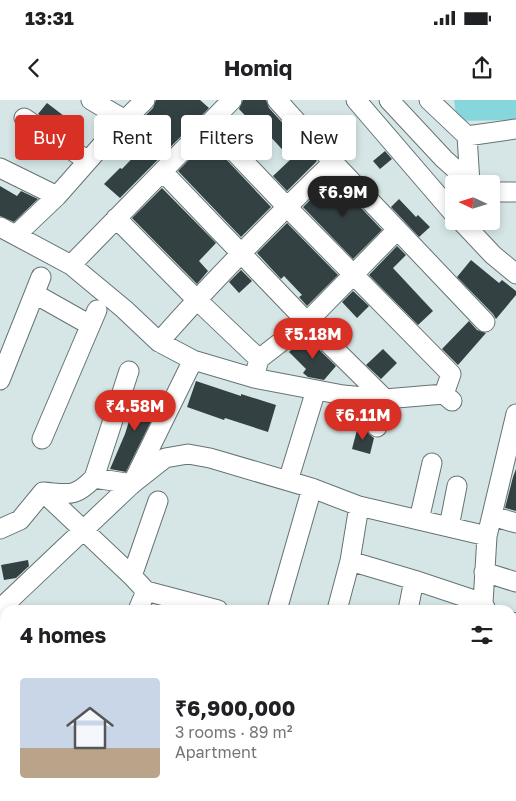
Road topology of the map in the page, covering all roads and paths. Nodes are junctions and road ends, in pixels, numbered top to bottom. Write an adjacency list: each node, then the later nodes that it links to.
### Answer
1 (91, 100): 8 (street)
2 (145, 100): 9 (street)
3 (232, 100): 10 (street)
4 (276, 100): 18 (street)
5 (356, 100): 26 (street)
6 (389, 100): 21 (street)
7 (429, 100): 12 (street)
8 (116, 115)
9 (130, 115)
10 (218, 115)
11 (516, 129): 12 (street)
12 (467, 136): 22 (street)
13 (94, 154): 17 (street)
14 (181, 154): 20 (street)
15 (84, 158): 17 (street)
16 (242, 160): 27 (street)
17 (88, 161): 25 (street)
18 (333, 162): 27 (street); 29 (street)
19 (0, 168): 25 (street)
20 (163, 172): 28 (street); 32 (street)
21 (462, 175)
22 (470, 175)
23 (500, 192): 24 (street)
24 (516, 192)
25 (57, 196): 31 (street)
26 (445, 204)
27 (287, 207): 32 (street); 34 (street)
28 (116, 218): 33 (street); 36 (street)
29 (397, 230): 34 (street); 38 (street)
30 (469, 230): 35 (street)
31 (8, 231): 33 (street)
32 (241, 252): 36 (street); 37 (street)
33 (71, 265): 39 (street)
34 (353, 273): 37 (street); 46 (street)
35 (516, 274)
36 (196, 299): 39 (street); 40 (street)
37 (307, 322): 40 (street); 46 (street)
38 (485, 322)
39 (159, 342): 41 (street)
40 (259, 359): 43 (street)
41 (193, 360): 43 (street); 54 (street)
42 (129, 371): 52 (street)
43 (254, 378): 45 (street)
44 (0, 380): 49 (street)
45 (316, 390): 46 (street); 53 (street)
46 (385, 399): 48 (street)
47 (516, 414): 50 (street)
48 (377, 427)
49 (42, 439)
50 (511, 461): 60 (street)
51 (432, 463): 61 (street)
52 (94, 478): 54 (street); 57 (street)
53 (288, 481): 54 (street); 56 (street)
54 (132, 484): 65 (street)
55 (457, 486): 63 (street)
56 (312, 488): 59 (street); 76 (street)
57 (43, 492): 64 (street); 65 (street)
58 (158, 501): 69 (street)
59 (359, 506): 61 (street); 67 (street)
60 (492, 516): 62 (street); 66 (street)
61 (419, 520): 63 (street)
62 (516, 523)
63 (450, 527): 66 (street)
64 (0, 529)
65 (83, 531): 69 (street); 73 (street)
66 (486, 536): 68 (street)
67 (350, 560): 70 (street); 77 (street)
68 (484, 572): 71 (street); 80 (street)
69 (132, 576): 72 (street)
70 (414, 580): 78 (street); 79 (street)
71 (516, 582)
72 (146, 591): 74 (street); 75 (street)
73 (4, 605)
74 (140, 605)
75 (199, 605)
76 (278, 605)
77 (338, 605)
78 (409, 605)
79 (479, 605)
80 (484, 605)

